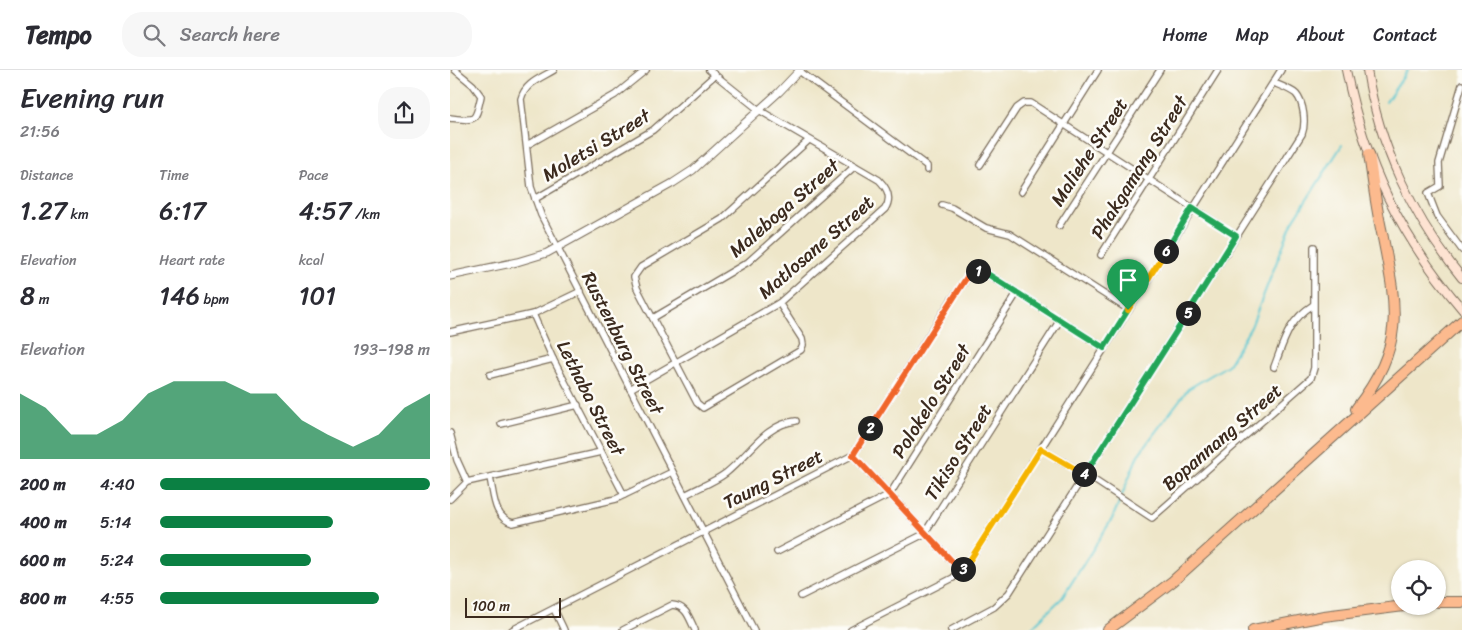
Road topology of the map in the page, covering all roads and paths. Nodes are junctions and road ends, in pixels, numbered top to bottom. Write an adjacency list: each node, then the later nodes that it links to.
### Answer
1 (455, 70): 16 (street)
2 (554, 70): 19 (street, Rustenburg Street)
3 (646, 70): 19 (street)
4 (709, 70): 12 (street)
5 (799, 70): 15 (street); 24 (street)
6 (1098, 70): 17 (street)
7 (1160, 70): 20 (street, Maliehe Street)
8 (1218, 70): 25 (street, Phakgamang Street)
9 (1282, 70): 13 (street)
10 (1346, 70): 21 (main road)
11 (1367, 70): 37 (main road)
12 (715, 75): 15 (street); 27 (street, Moletsi Street)
13 (1274, 83): 29 (street); 31 (street)
14 (1462, 85): 34 (street)
15 (759, 110): 18 (street); 33 (street)
16 (450, 118)
17 (1063, 124): 20 (street); 22 (street); 26 (street)
18 (809, 140): 23 (street); 45 (street)
19 (526, 145): 27 (street, Rustenburg Street)
20 (1107, 152): 25 (street); 30 (street, Maliehe Street)
21 (1369, 154): 42 (main road); 62 (highway)
22 (980, 165)
23 (855, 166): 40 (street, Matlosane Street); 45 (street, Maleboga Street)
24 (927, 170)
25 (1149, 180): 29 (street); 35 (street, Phakgamang Street)
26 (1021, 192)
27 (535, 199): 33 (street, Rustenburg Street)
28 (942, 205): 43 (street)
29 (1192, 208): 31 (street); 43 (street)
30 (1059, 226)
31 (1236, 236): 64 (street)
32 (1314, 247): 41 (street, Bopannang Street)
33 (558, 248): 36 (street); 38 (street, Rustenburg Street)
34 (1462, 250)
35 (1100, 255)
36 (450, 276)
37 (1462, 278)
38 (581, 291): 44 (street); 54 (street, Rustenburg Street)
39 (1016, 293): 46 (street); 61 (street, Taung Street); 67 (street, Polokelo Street)
40 (779, 303): 51 (street, Matlosane Street); 51 (street)
41 (1313, 305): 52 (street); 64 (street, Bopannang Street)
42 (1462, 309)
43 (1128, 310): 49 (street)
44 (533, 314): 48 (street); 50 (street, Lethaba Street)
45 (653, 318): 51 (street)
46 (1060, 320): 49 (street); 72 (street, Tikiso Street)
47 (1462, 321): 62 (highway)
48 (450, 332)
49 (1104, 348): 59 (street)
50 (554, 359): 53 (street); 55 (street, Lethaba Street)
51 (676, 363): 54 (street, Matlosane Street)
52 (1274, 367)
53 (490, 375)
54 (630, 389): 63 (street, Rustenburg Street)
55 (578, 405): 57 (street); 60 (street, Lethaba Street)
56 (796, 421): 69 (street)
57 (500, 424)
58 (450, 433): 66 (street)
59 (1041, 449): 64 (street, Bopannang Street); 74 (street)
60 (601, 452): 65 (street); 68 (street, Lethaba Street)
61 (853, 455): 67 (street); 71 (street, Taung Street)
62 (1299, 466): 87 (highway)
63 (672, 472): 68 (street); 69 (street, Rustenburg Street)
64 (1085, 474): 86 (street)
65 (490, 478): 66 (street); 68 (street)
66 (467, 482): 70 (street)
67 (890, 494): 72 (street); 73 (street)
68 (624, 495)
69 (685, 495): 71 (street, Rustenburg Street)
70 (450, 499)
71 (703, 532): 79 (street, Taung Street); 84 (street, Rustenburg Street)
72 (924, 534): 74 (street); 75 (street)
73 (777, 552)
74 (961, 571): 85 (street)
75 (801, 596)
76 (1446, 602): 77 (highway)
77 (1462, 602)
78 (1391, 608): 88 (highway)
79 (554, 609): 80 (street, Taung Street); 81 (street)
80 (512, 630)
81 (564, 630)
82 (623, 630): 83 (street)
83 (695, 630)
84 (754, 630)
85 (850, 630)
86 (951, 630)
87 (1108, 630)
88 (1253, 630)

